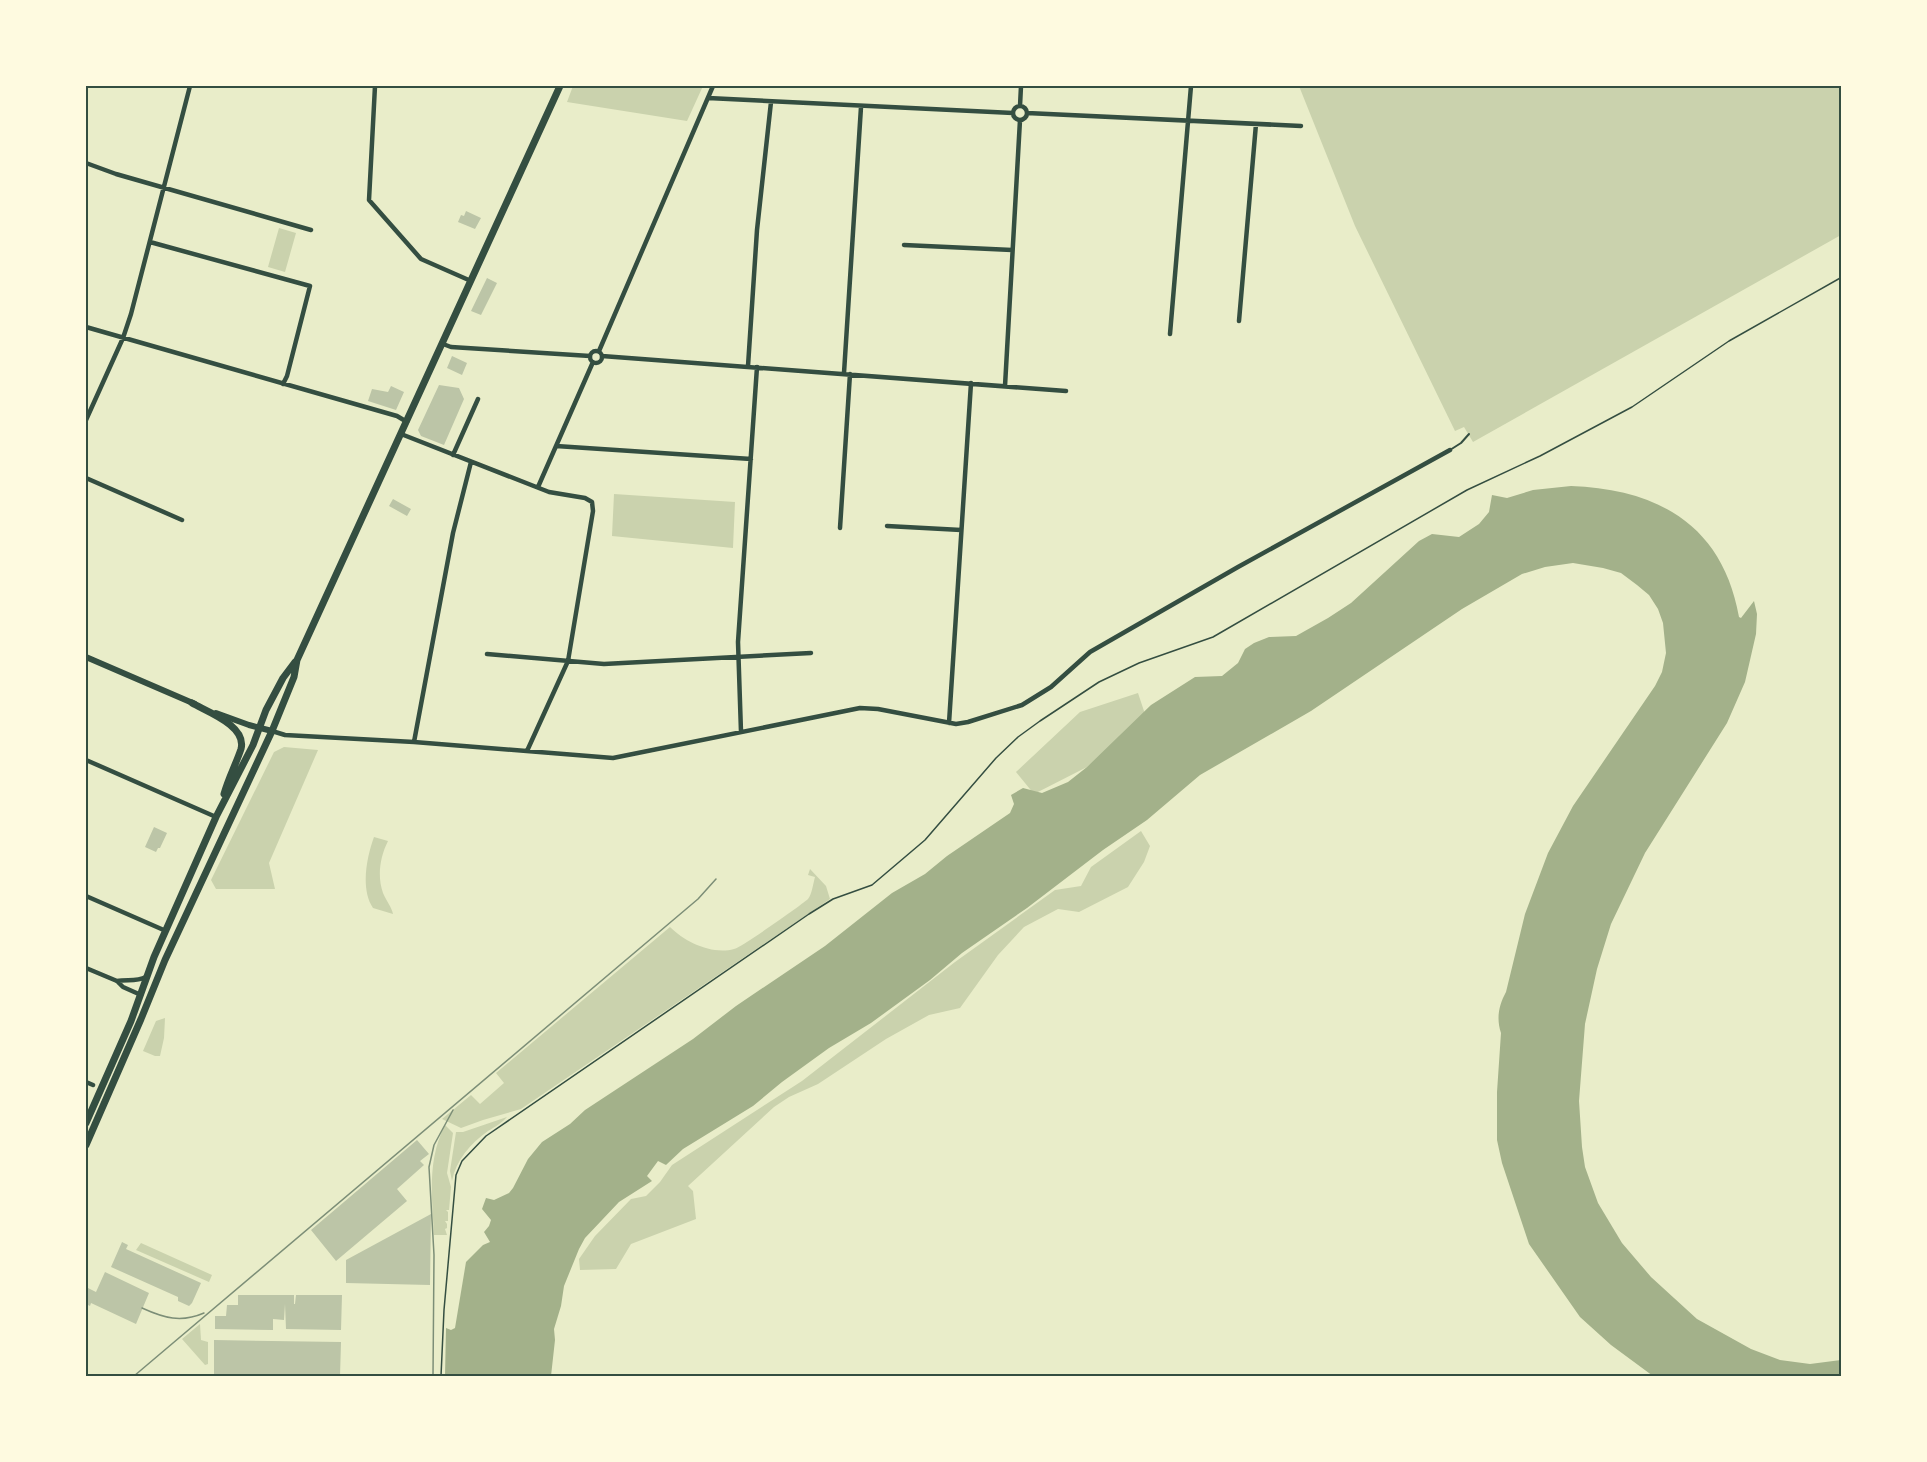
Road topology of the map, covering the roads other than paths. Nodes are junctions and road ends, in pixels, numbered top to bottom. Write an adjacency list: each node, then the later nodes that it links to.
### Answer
1 (189, 86): 18 (street)
2 (375, 86): 23 (street)
3 (558, 86): 23 (main road)
4 (713, 86): 7 (street)
5 (1021, 86): 10 (street)
6 (1191, 86): 14 (street)
7 (708, 98): 8 (street); 29 (street)
8 (771, 102): 9 (street); 32 (street)
9 (861, 106): 11 (street); 34 (street)
10 (1020, 106): 11 (street); 12 (street)
11 (1013, 113): 13 (street)
12 (1027, 113): 13 (street); 14 (street)
13 (1020, 120): 22 (street)
14 (1188, 121): 15 (street); 26 (street)
15 (1256, 124): 16 (street); 24 (street)
16 (1301, 126)
17 (86, 162): 18 (street)
18 (163, 187): 19 (street); 20 (street)
19 (311, 230)
20 (150, 242): 27 (street); 36 (street)
21 (904, 245): 22 (street)
22 (1012, 250): 37 (street)
23 (471, 281): 28 (main road)
24 (1239, 321)
25 (86, 327): 27 (street)
26 (1170, 334)
27 (123, 338): 36 (street); 40 (street)
28 (443, 344): 30 (street); 41 (main road)
29 (600, 354): 30 (street); 31 (street); 32 (street)
30 (590, 356): 31 (street)
31 (594, 362): 44 (street)
32 (748, 366): 33 (street)
33 (757, 367): 34 (street); 47 (street)
34 (847, 373): 35 (street); 53 (street)
35 (971, 383): 37 (street); 54 (street)
36 (283, 384): 41 (street)
37 (1005, 386): 38 (street)
38 (1066, 391)
39 (478, 399): 46 (street)
40 (86, 420)
41 (407, 422): 42 (main road)
42 (401, 434): 46 (street); 59 (main road)
43 (1468, 435): 45 (lane)
44 (556, 446): 47 (street); 50 (street)
45 (1450, 450): 62 (street)
46 (453, 456): 48 (street)
47 (751, 459): 58 (street)
48 (471, 462): 50 (street); 66 (street)
49 (86, 478): 51 (street)
50 (538, 487): 60 (street)
51 (182, 520)
52 (887, 526): 54 (street)
53 (840, 528)
54 (961, 530): 62 (street)
55 (811, 653): 58 (street)
56 (487, 654): 60 (street)
57 (86, 657): 61 (street)
58 (738, 657): 60 (street); 65 (street)
59 (297, 660): 63 (main road); 64 (main road)
60 (568, 661): 67 (street)
61 (192, 703): 63 (street); 69 (main road)
62 (949, 723): 65 (street)
63 (259, 728): 64 (street); 69 (main road)
64 (272, 731): 66 (street); 77 (main road)
65 (741, 732): 67 (street)
66 (414, 742): 67 (street)
67 (526, 751)
68 (86, 760): 70 (street)
69 (220, 808): 70 (main road)
70 (216, 817): 72 (main road)
71 (86, 896): 72 (street)
72 (166, 931): 74 (main road)
73 (86, 968): 75 (street)
74 (147, 977): 75 (street); 76 (main road)
75 (117, 981): 76 (street)
76 (141, 995): 77 (main road); 81 (main road)
77 (150, 997): 80 (main road)
78 (86, 1082): 79 (street)
79 (93, 1085)
80 (99, 1115): 82 (main road); 83 (main road)
81 (86, 1123)
82 (86, 1134)
83 (86, 1145)

